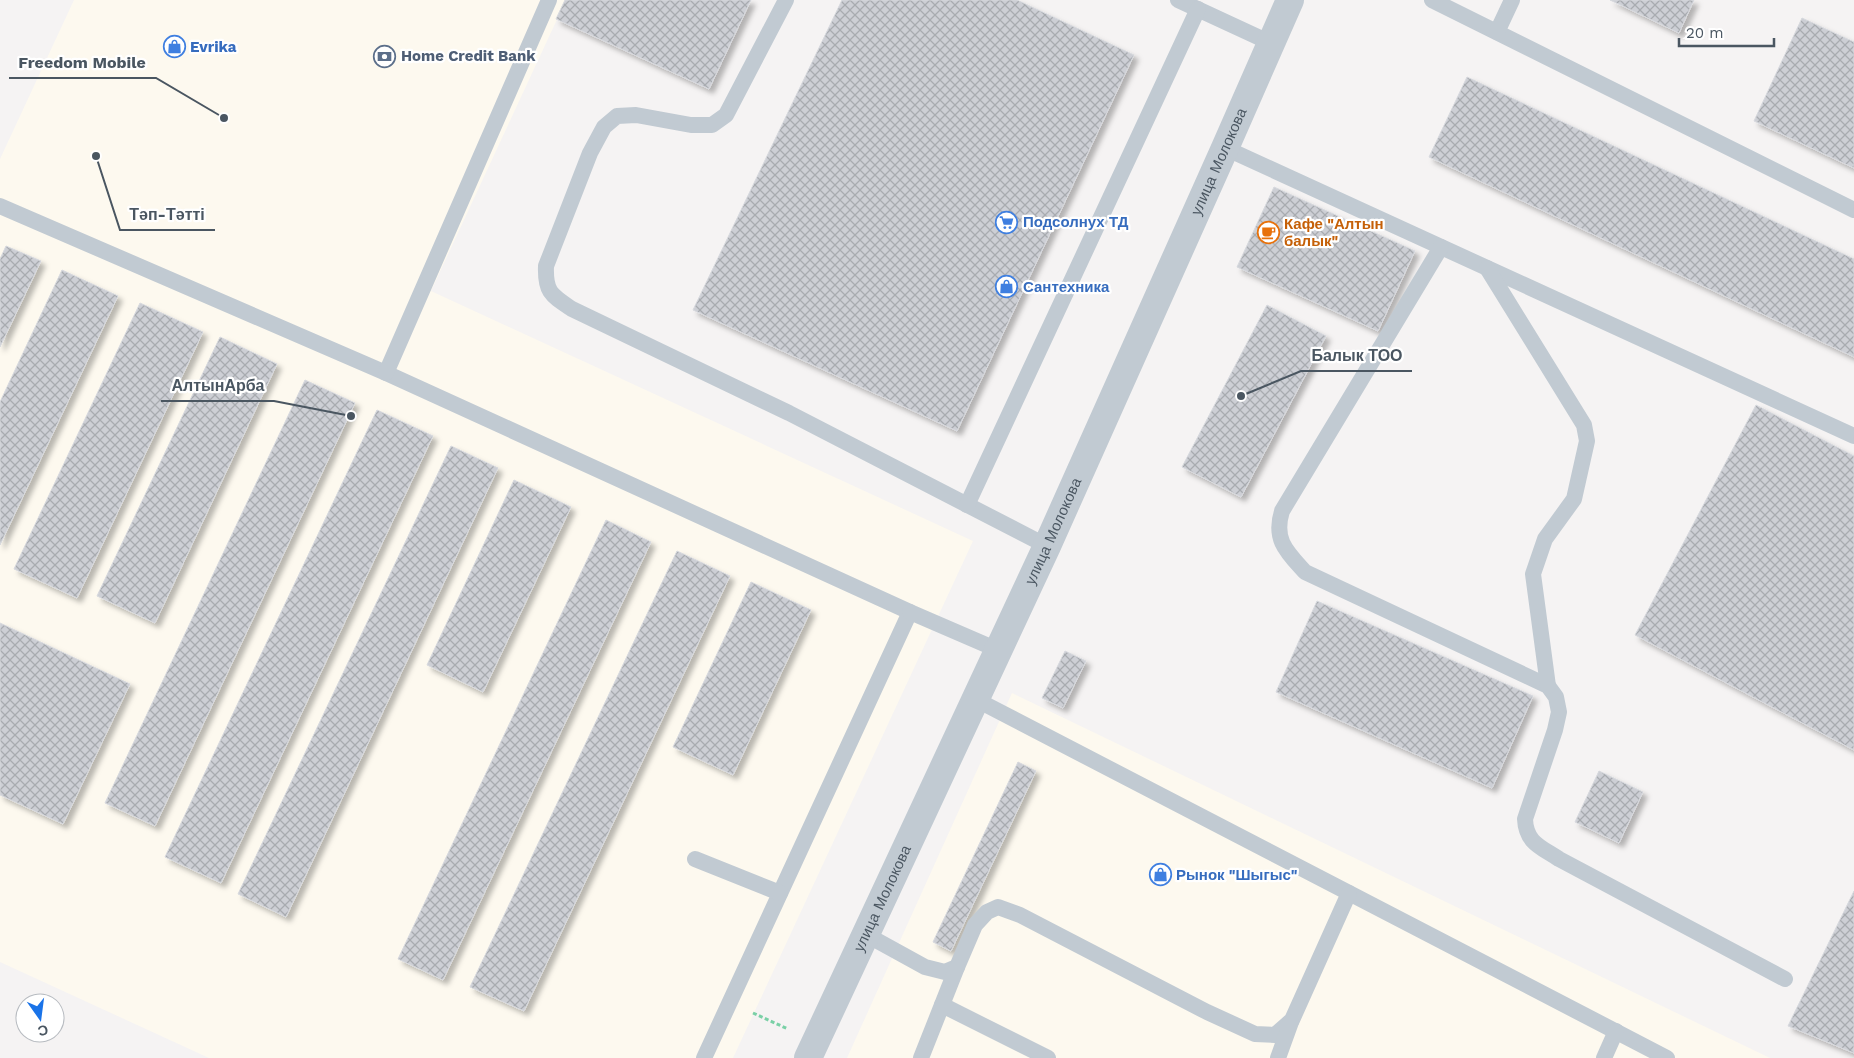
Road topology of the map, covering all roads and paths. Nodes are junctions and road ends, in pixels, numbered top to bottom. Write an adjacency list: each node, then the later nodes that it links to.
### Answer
1 (549, 0): 15 (lane)
2 (786, 0): 17 (lane)
3 (1178, 0): 7 (lane)
4 (1290, 0): 9 (street, улица Молокова)
5 (1432, 0): 8 (lane)
6 (1512, 0): 8 (lane)
7 (1198, 9): 9 (lane); 17 (lane)
8 (1497, 32): 12 (lane)
9 (1271, 43): 10 (street, улица Молокова)
10 (1225, 148): 13 (lane); 18 (street, улица Молокова)
11 (0, 206): 15 (lane)
12 (1854, 210)
13 (1441, 247): 14 (lane); 21 (lane)
14 (1487, 268): 16 (lane); 21 (lane)
15 (386, 373): 19 (lane)
16 (1854, 436)
17 (967, 505): 18 (lane)
18 (1046, 546): 20 (street, улица Молокова)
19 (910, 612): 20 (lane); 24 (lane)
20 (998, 650): 22 (street, улица Молокова)
21 (1548, 686): 28 (lane)
22 (975, 699): 25 (lane); 26 (street, улица Молокова)
23 (695, 859): 24 (lane)
24 (780, 893): 29 (lane)
25 (1348, 893): 31 (lane); 32 (lane)
26 (865, 934): 27 (lane); 33 (street, улица Молокова)
27 (957, 966): 30 (lane); 31 (lane)
28 (1785, 979)
29 (730, 1002): 33 (path); 34 (lane)
30 (942, 1005): 35 (lane); 36 (lane)
31 (1292, 1020): 37 (lane)
32 (1616, 1032): 38 (lane); 39 (lane)
33 (812, 1050)
34 (704, 1058)
35 (921, 1058)
36 (1048, 1058)
37 (1278, 1058)
38 (1604, 1058)
39 (1667, 1058)

